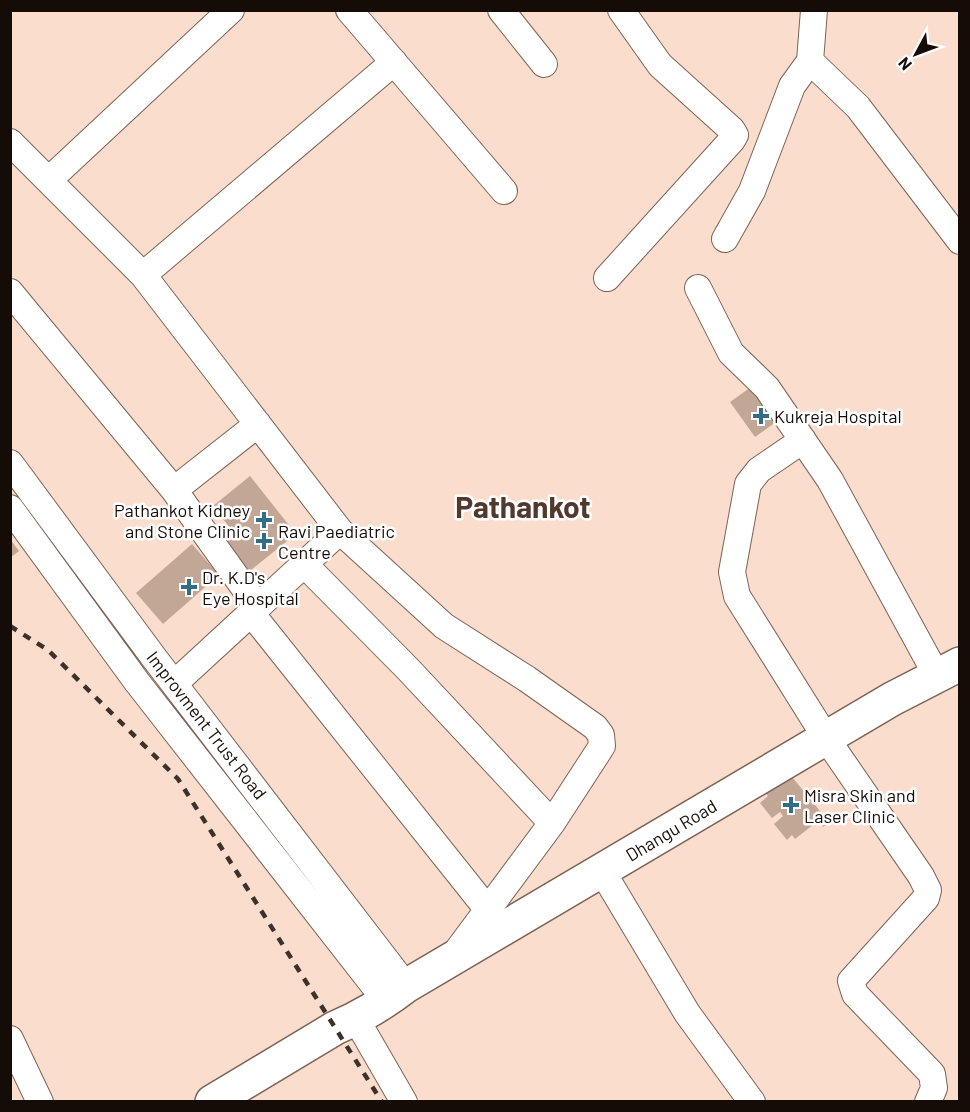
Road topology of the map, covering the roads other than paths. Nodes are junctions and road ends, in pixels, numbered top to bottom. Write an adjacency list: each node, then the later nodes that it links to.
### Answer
1 (231, 10): 10 (street)
2 (349, 10): 7 (street)
3 (501, 10): 8 (street)
4 (621, 10): 15 (street)
5 (814, 10): 6 (street)
6 (810, 61): 12 (street); 13 (street)
7 (394, 62): 11 (street); 14 (street)
8 (544, 64)
9 (10, 142): 10 (street)
10 (50, 179): 14 (street)
11 (504, 191)
12 (725, 239)
13 (960, 241)
14 (143, 275): 18 (street)
15 (607, 278)
16 (698, 288): 19 (street)
17 (10, 292): 21 (street)
18 (258, 424): 21 (street); 23 (street)
19 (803, 440): 27 (street); 30 (street)
20 (10, 463): 26 (street, Improvment Trust Road)
21 (174, 490): 25 (street)
22 (10, 508): 28 (street)
23 (340, 531): 24 (street); 31 (street)
24 (304, 564): 25 (street); 31 (street)
25 (255, 610): 29 (street); 33 (street)
26 (155, 659): 28 (street); 29 (street, Improvment Trust Road)
27 (948, 670): 30 (street, Dhangu Road)
28 (137, 682): 35 (street)
29 (175, 683): 35 (street, Improvment Trust Road)
30 (826, 738): 32 (street, Dhangu Road); 42 (street)
31 (552, 823): 33 (street)
32 (602, 871): 34 (street, Dhangu Road); 41 (street)
33 (488, 910): 34 (street)
34 (450, 961): 35 (street, Dhangu Road)
35 (396, 994): 36 (street, Dhangu Road)
36 (356, 1019): 39 (street, Dhangu Road); 40 (street)
37 (10, 1039): 38 (street)
38 (40, 1101)
39 (212, 1101)
40 (404, 1101)
41 (752, 1101)
42 (928, 1101)

